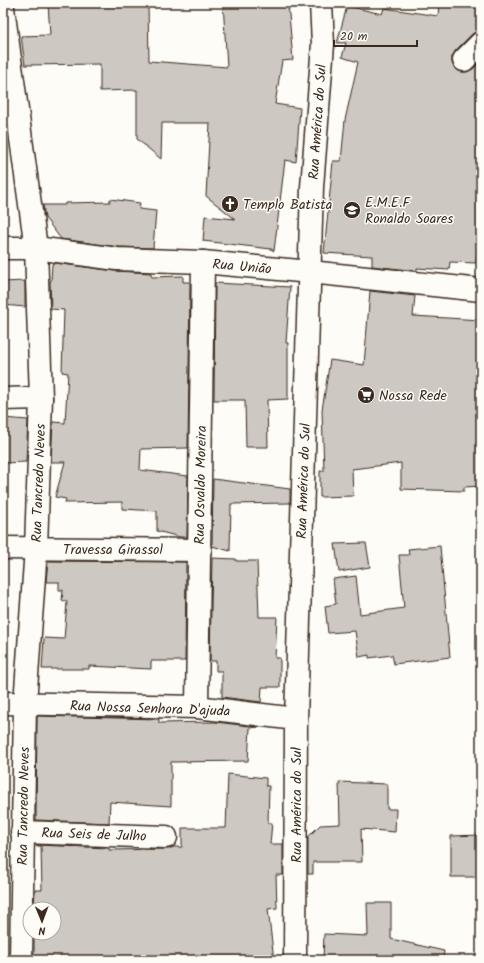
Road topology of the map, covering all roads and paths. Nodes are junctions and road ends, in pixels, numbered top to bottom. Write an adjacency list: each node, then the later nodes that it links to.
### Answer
1 (321, 3): 8 (street, Rua América do Sul)
2 (3, 8): 6 (street, Rua Tancredo Neves)
3 (481, 44): 4 (street)
4 (464, 60)
5 (3, 248): 6 (street, Rua União)
6 (36, 248): 7 (street, Rua União); 10 (street, Rua Tancredo Neves)
7 (202, 262): 8 (street, Rua União); 14 (street, Rua Osvaldo Moreira)
8 (310, 272): 9 (street, Rua União); 18 (street, Rua América do Sul)
9 (481, 290)
10 (41, 398): 11 (street); 13 (street, Rua Tancredo Neves)
11 (3, 399)
12 (3, 548): 13 (street, Travessa Girassol)
13 (36, 548): 14 (street, Travessa Girassol); 16 (street, Rua Tancredo Neves)
14 (200, 550): 17 (street, Rua Osvaldo Moreira)
15 (3, 703): 16 (street, Rua Nossa Senhora D'ajuda)
16 (25, 704): 17 (street, Rua Nossa Senhora D'ajuda); 19 (street, Rua Tancredo Neves)
17 (197, 708): 18 (street, Rua Nossa Senhora D'ajuda)
18 (296, 719): 22 (street, Rua América do Sul)
19 (22, 832): 20 (street, Rua Seis de Julho); 21 (street, Rua Tancredo Neves)
20 (166, 837)
21 (21, 960)
22 (295, 960)

